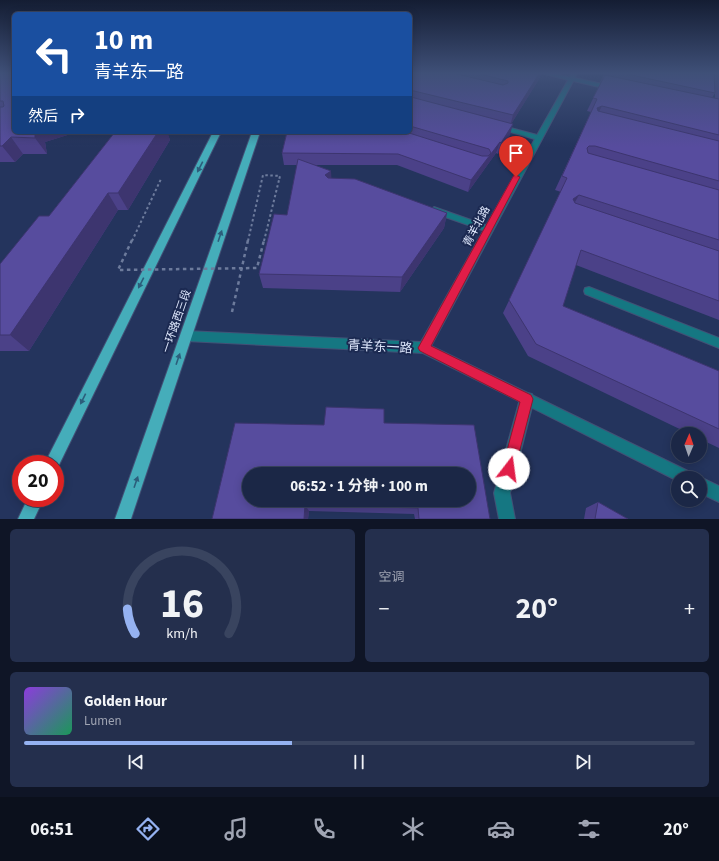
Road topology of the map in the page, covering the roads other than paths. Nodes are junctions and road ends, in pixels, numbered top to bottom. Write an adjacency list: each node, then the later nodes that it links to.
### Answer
1 (560, 98): 5 (street, 青羊北路)
2 (491, 125): 5 (street)
3 (216, 134): 13 (main road, one-way to 13)
4 (255, 134): 9 (main road, 一环路西三段, one-way to 4)
5 (538, 138): 7 (street, 青羊北路)
6 (424, 207): 7 (street)
7 (488, 230): 11 (street, 青羊北路)
8 (588, 291): 10 (street)
9 (186, 336): 11 (street, 青羊东一路); 19 (main road, 一环路西三段, one-way to 9)
10 (719, 343)
11 (424, 348): 12 (street, 青羊东一路)
12 (527, 399): 14 (street, 青羊东一路); 20 (street)
13 (56, 455)
14 (673, 471)
15 (707, 488): 16 (street)
16 (719, 494)
17 (32, 507): 18 (main road)
18 (26, 519)
19 (123, 519)
20 (507, 519)

